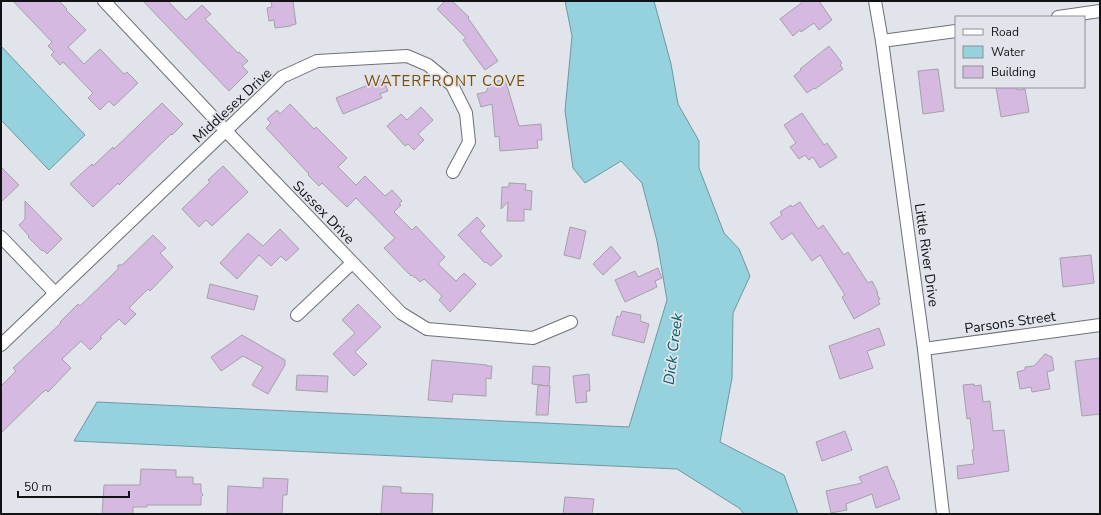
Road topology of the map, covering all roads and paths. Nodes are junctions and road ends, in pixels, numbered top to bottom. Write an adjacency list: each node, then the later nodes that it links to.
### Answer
1 (104, 1): 7 (street, Sussex Drive)
2 (875, 1): 6 (street, Little River Drive)
3 (1100, 11): 4 (street)
4 (1065, 16)
5 (955, 31): 6 (street)
6 (882, 41): 16 (street, Little River Drive)
7 (226, 131): 8 (street, Middlesex Drive); 10 (street, Sussex Drive); 11 (street, Middlesex Drive)
8 (453, 172)
9 (1, 237): 11 (street)
10 (352, 263): 12 (street); 13 (street, Sussex Drive)
11 (55, 293): 15 (street, Middlesex Drive)
12 (298, 315)
13 (572, 322)
14 (1100, 325): 16 (street, Parsons Street)
15 (1, 345)
16 (924, 349): 17 (street, Little River Drive)
17 (943, 514)

